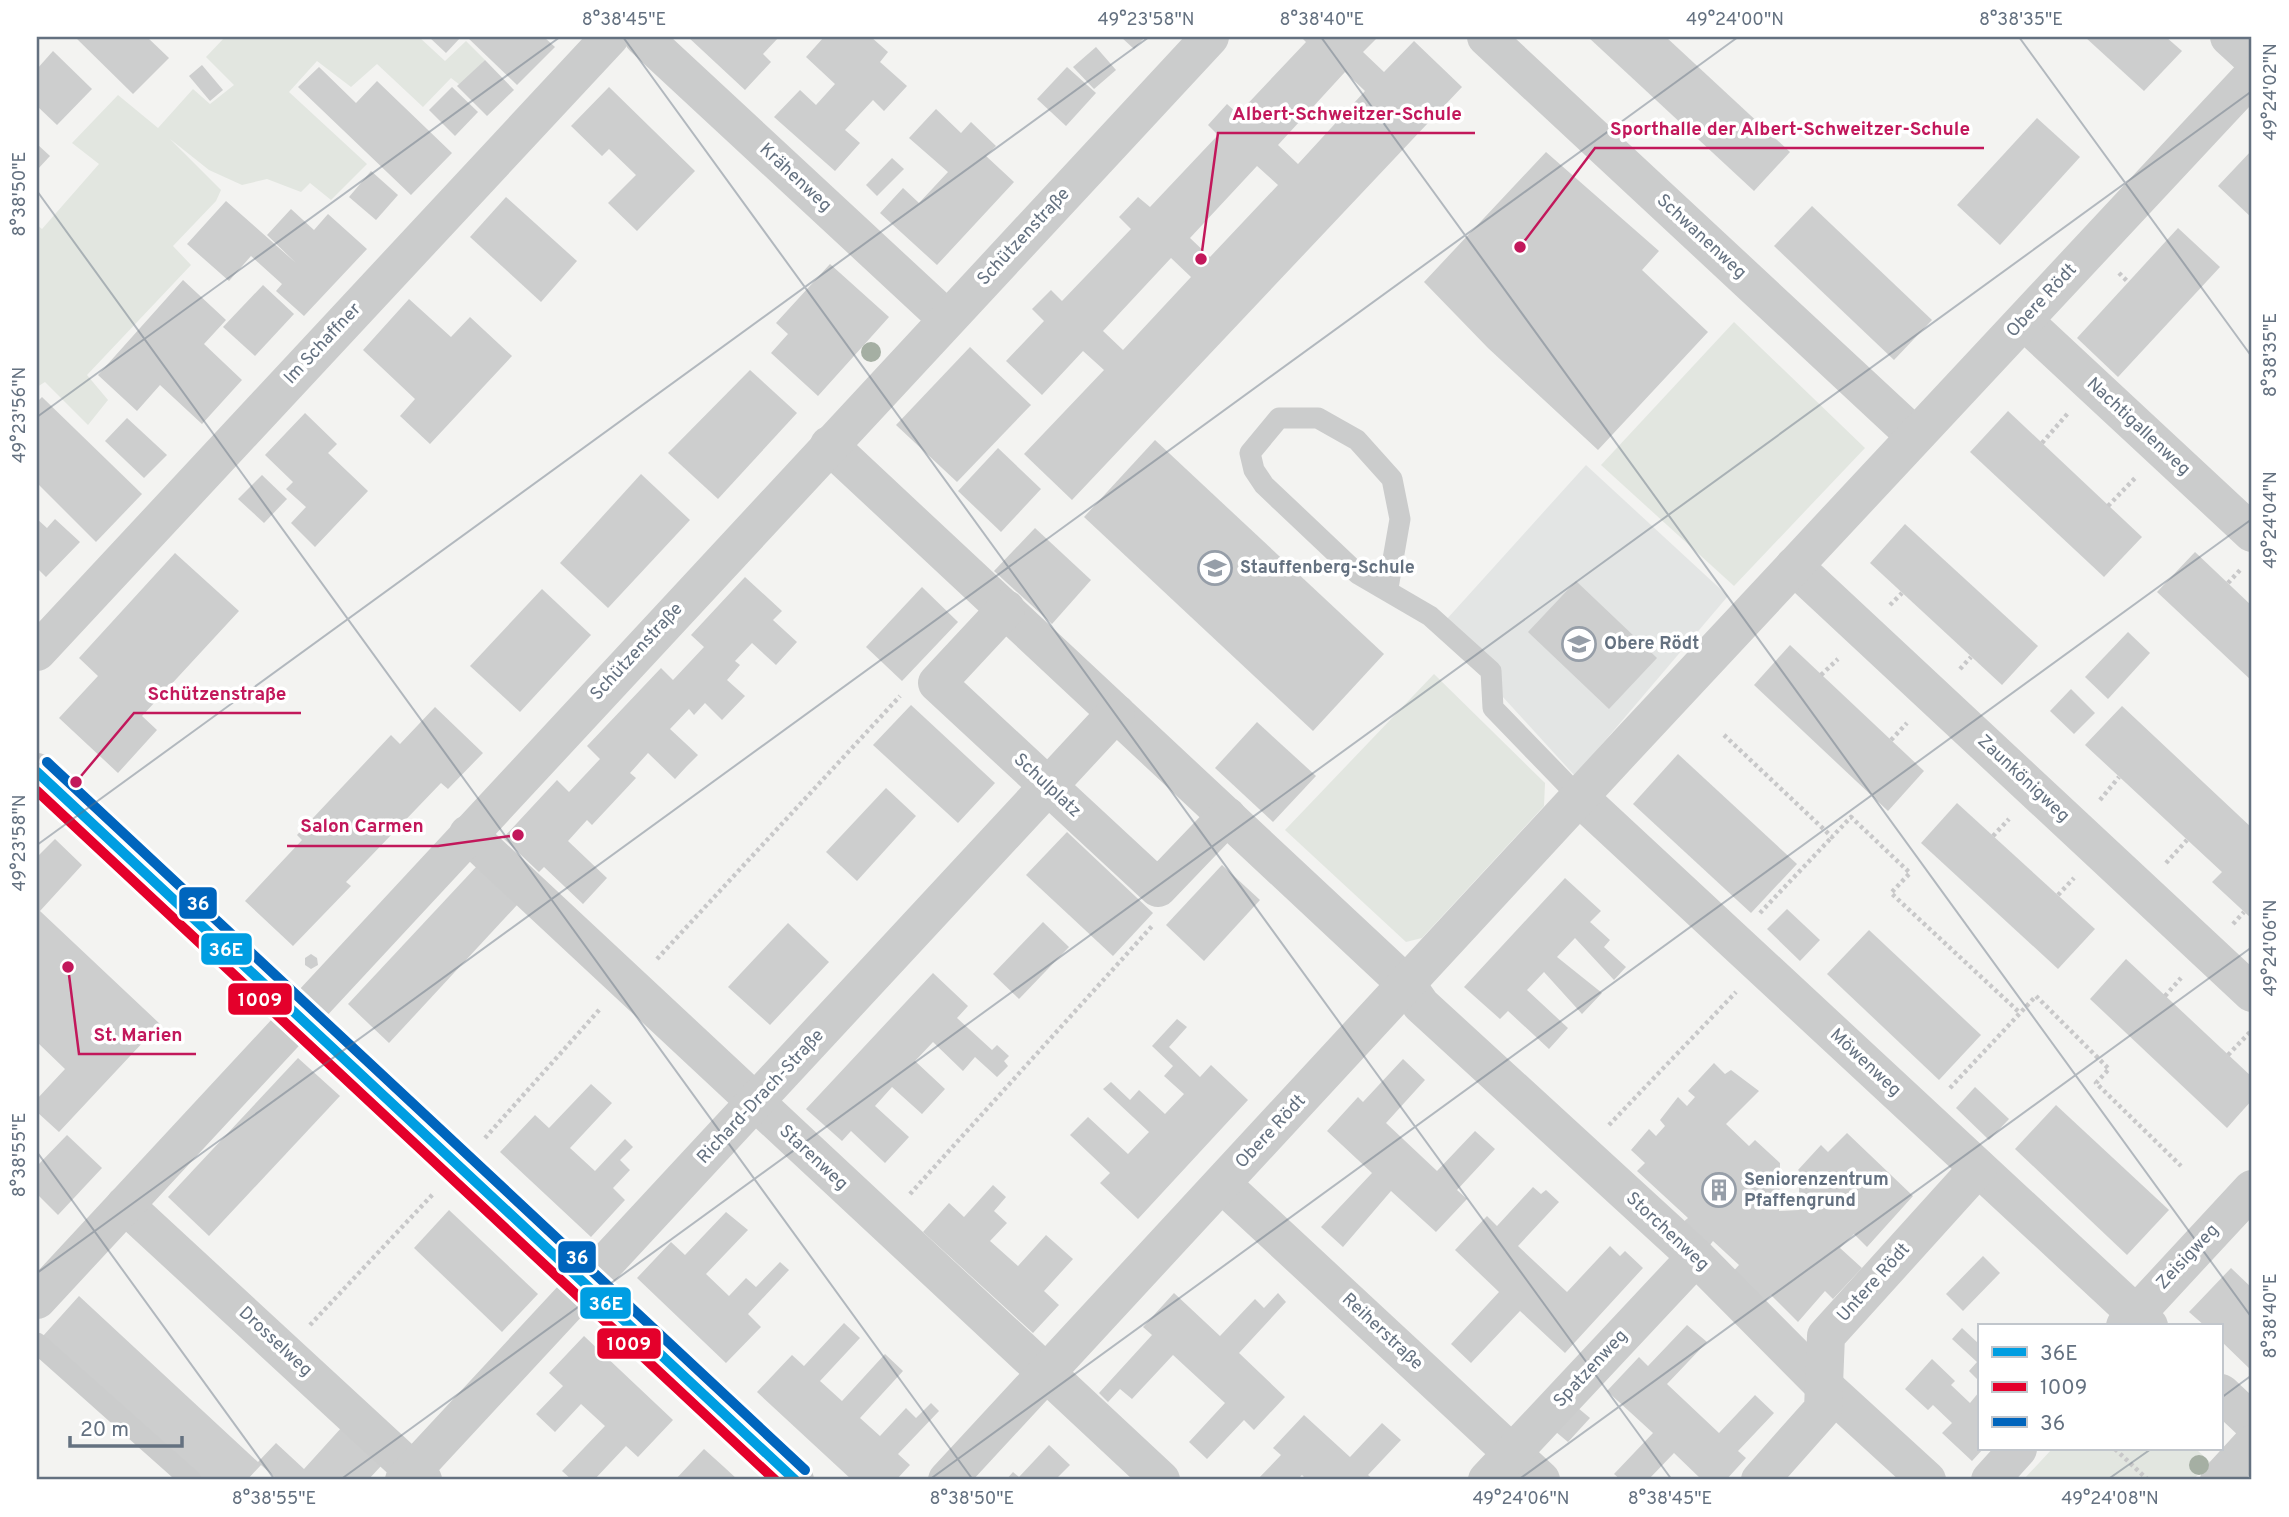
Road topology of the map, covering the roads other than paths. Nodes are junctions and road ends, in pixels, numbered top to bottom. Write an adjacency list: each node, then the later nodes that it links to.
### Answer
1 (610, 37): 16 (street, Im Schaffner)
2 (643, 37): 8 (street, Krähenweg)
3 (1210, 37): 8 (street, Schützenstraße)
4 (1486, 37): 10 (street, Schwanenweg)
5 (2229, 37): 6 (street)
6 (2252, 58)
7 (2252, 76): 9 (street, Obere Rödt)
8 (947, 319): 11 (street, Schützenstraße)
9 (2024, 320): 10 (street, Obere Rödt); 12 (street, Nachtigallenweg)
10 (1915, 436): 13 (street, Obere Rödt)
11 (830, 445): 15 (street); 22 (street, Schützenstraße)
12 (2252, 533)
13 (1794, 566): 20 (street, Obere Rödt); 24 (street, Zaunkönigweg)
14 (1388, 588): 14 (lane); 20 (lane)
15 (1006, 609): 17 (street); 19 (street, Schulplatz)
16 (37, 652)
17 (1116, 713): 19 (street, Richard-Drach-Straße); 21 (street)
18 (37, 772): 25 (street)
19 (1048, 786): 21 (street, Schulplatz); 26 (street, Richard-Drach-Straße)
20 (1581, 799): 23 (street, Obere Rödt); 27 (street, Möwenweg)
21 (1227, 816): 23 (street)
22 (468, 834): 25 (street, Schützenstraße); 26 (street, Starenweg)
23 (1407, 985): 28 (street, Obere Rödt); 31 (street, Storchenweg)
24 (2252, 993)
25 (300, 1017): 30 (street, Schützenstraße); 32 (street)
26 (755, 1104): 32 (street, Richard-Drach-Straße); 36 (street, Starenweg)
27 (1978, 1168): 34 (street, Möwenweg); 37 (street, Untere Rödt)
28 (1222, 1184): 36 (street, Obere Rödt); 42 (street, Reiherstraße)
29 (2252, 1189): 34 (street, Zeisigweg)
30 (125, 1205): 33 (street, Schützenstraße); 43 (street, Drosselweg)
31 (1696, 1257): 37 (street, Storchenweg); 42 (street, Spatzenweg)
32 (587, 1284): 43 (street, Richard-Drach-Straße); 45 (street)
33 (37, 1300)
34 (2137, 1322)
35 (37, 1343): 44 (lane)
36 (1046, 1374): 46 (street, Obere Rödt); 47 (street, Starenweg)
37 (1822, 1384): 49 (street, Untere Rödt); 50 (street, Storchenweg)
38 (2222, 1394): 39 (street)
39 (2252, 1422)
40 (2252, 1444): 52 (street)
41 (2017, 1450): 51 (street)
42 (1500, 1467): 48 (street, Reiherstraße)
43 (413, 1477)
44 (191, 1480)
45 (795, 1480)
46 (947, 1480)
47 (1161, 1480)
48 (1541, 1480)
49 (1760, 1480)
50 (1927, 1480)
51 (1990, 1480)
52 (2219, 1480)

